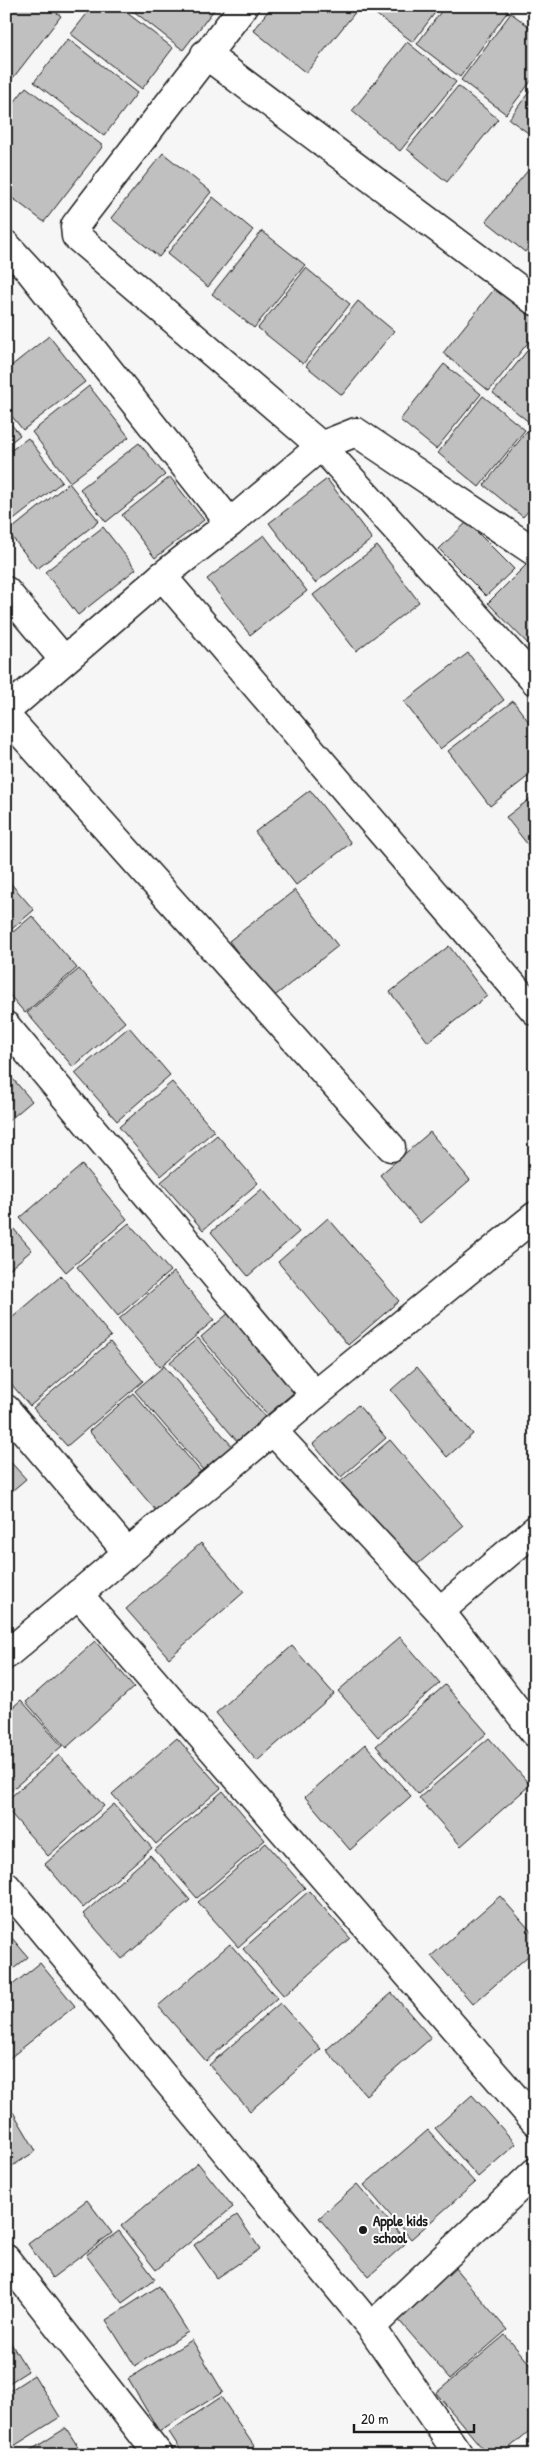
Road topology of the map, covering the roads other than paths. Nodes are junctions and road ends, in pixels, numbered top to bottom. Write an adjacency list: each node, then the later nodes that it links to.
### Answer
1 (244, 6): 2 (street)
2 (205, 54): 4 (street); 5 (street)
3 (6, 245): 6 (street)
4 (535, 301)
5 (321, 446): 6 (street); 7 (street); 11 (street)
6 (230, 523): 8 (street)
7 (535, 552)
8 (162, 576): 10 (street); 14 (street)
9 (6, 591): 10 (street)
10 (64, 660): 12 (street)
11 (535, 681)
12 (6, 711)
13 (6, 716): 16 (street)
14 (535, 1010)
15 (6, 1026): 18 (street)
16 (391, 1146)
17 (535, 1216): 18 (street)
18 (315, 1395): 20 (street)
19 (6, 1409): 22 (street)
20 (272, 1430): 22 (street); 24 (street)
21 (535, 1530): 24 (street)
22 (127, 1552): 23 (street)
23 (78, 1594): 25 (street); 28 (street)
24 (440, 1611): 26 (street)
25 (6, 1655)
26 (535, 1733)
27 (6, 1886): 31 (street)
28 (535, 2121)
29 (535, 2172): 31 (street)
30 (6, 2259): 32 (street)
31 (370, 2327): 33 (street)
32 (159, 2455)
33 (459, 2455)

